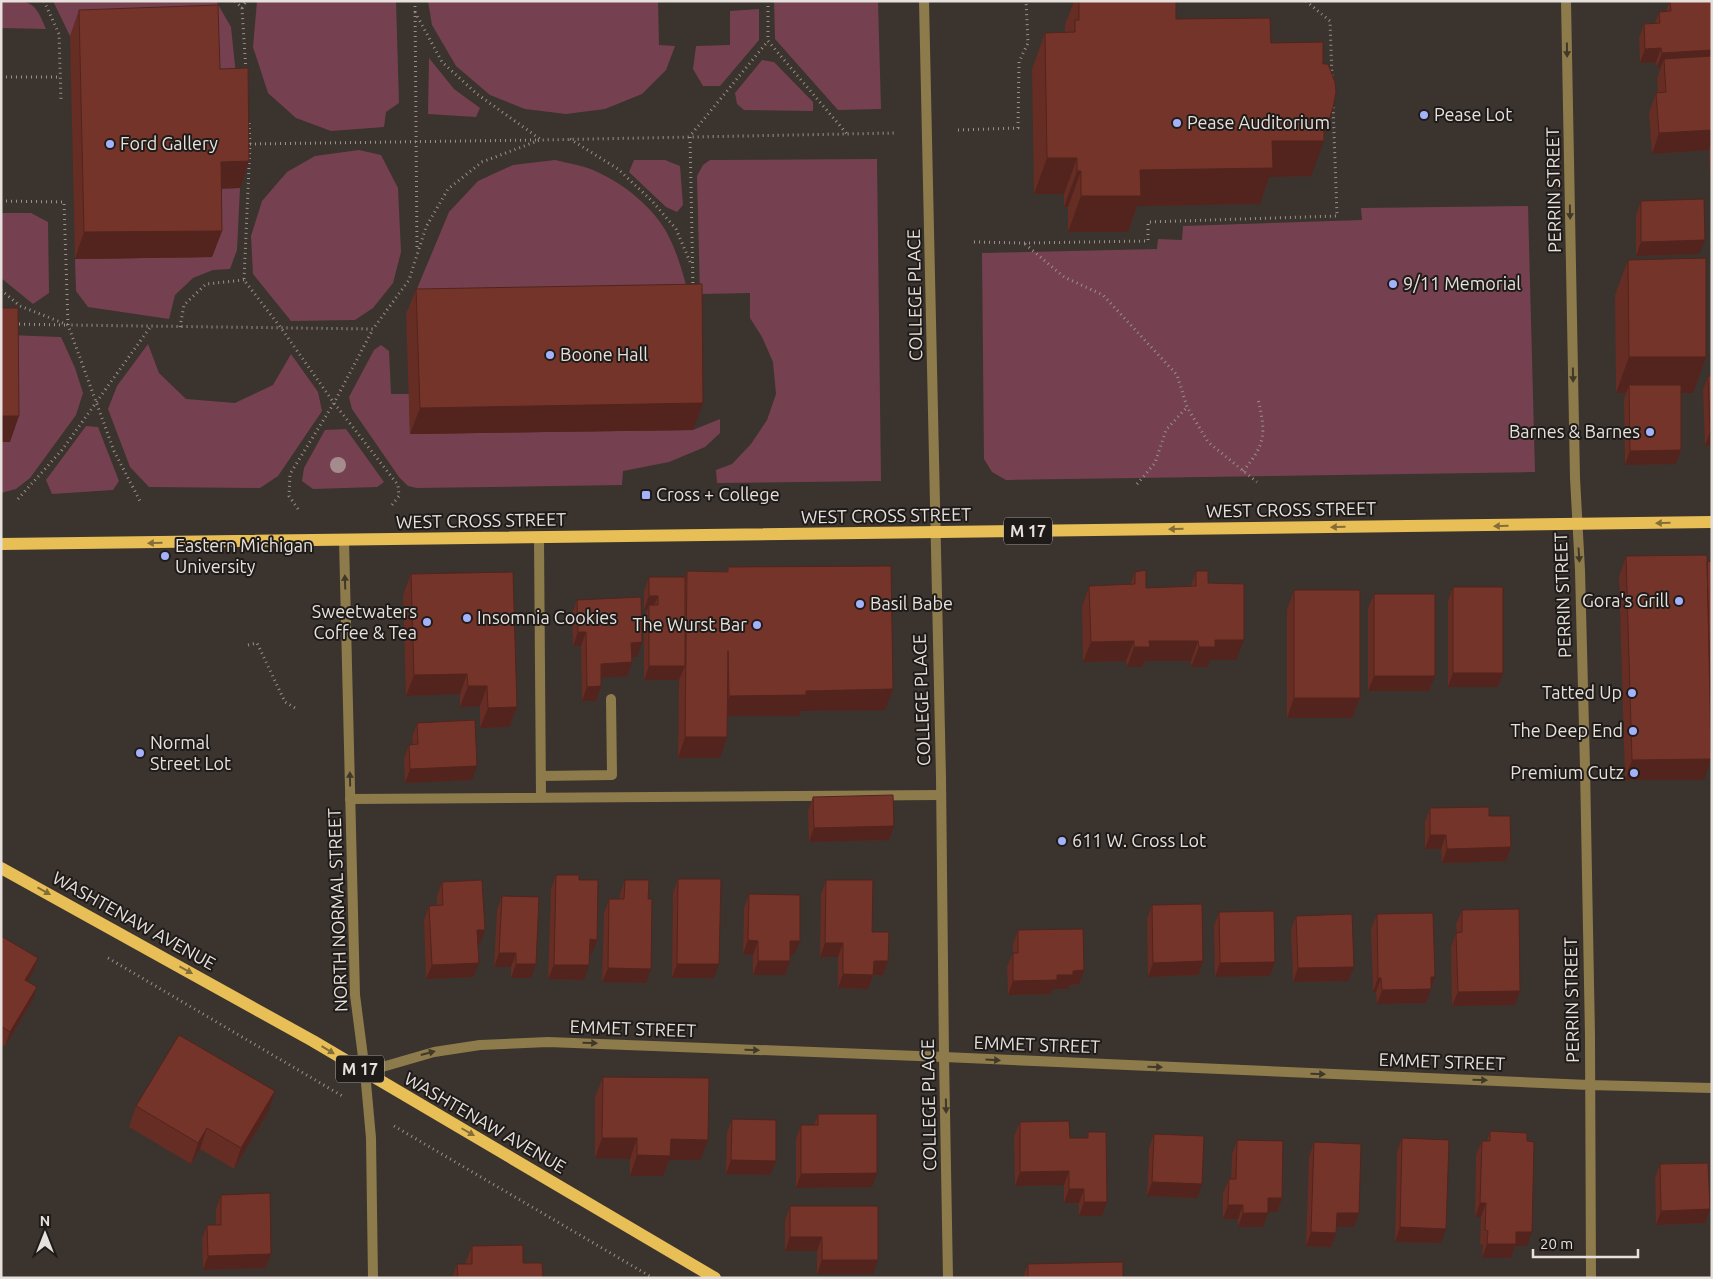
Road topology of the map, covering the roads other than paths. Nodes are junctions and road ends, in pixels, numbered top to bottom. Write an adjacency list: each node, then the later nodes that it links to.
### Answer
1 (924, 1): 5 (street, COLLEGE PLACE)
2 (1566, 1): 4 (street, PERRIN STREET, one-way to 4)
3 (1712, 522): 4 (main road, WEST CROSS STREET / M 17, one-way to 4)
4 (1577, 524): 5 (main road, WEST CROSS STREET / M 17, one-way to 5); 17 (street, PERRIN STREET, one-way to 17)
5 (935, 532): 6 (main road, WEST CROSS STREET / M 17); 11 (street, COLLEGE PLACE)
6 (539, 538): 7 (main road, WEST CROSS STREET / M 17); 10 (street)
7 (344, 540): 8 (main road, WEST CROSS STREET / M 17, one-way to 8); 13 (street, NORTH NORMAL STREET, one-way to 7)
8 (1, 544)
9 (611, 699): 10 (street)
10 (540, 776): 12 (street)
11 (941, 796): 12 (street); 15 (street, COLLEGE PLACE)
12 (540, 798): 13 (street)
13 (350, 799): 16 (street, NORTH NORMAL STREET)
14 (1, 868): 16 (main road, WASHTENAW AVENUE / M 17, one-way to 16)
15 (944, 1058): 16 (street, EMMET STREET, one-way to 15); 17 (street, EMMET STREET, one-way to 17); 21 (street, COLLEGE PLACE, one-way to 21)
16 (365, 1072): 19 (street, NORTH NORMAL STREET); 20 (main road, WASHTENAW AVENUE / M 17, one-way to 20)
17 (1589, 1085): 18 (street, EMMET STREET); 22 (street, PERRIN STREET)
18 (1712, 1088)
19 (373, 1278)
20 (715, 1278)
21 (948, 1278)
22 (1591, 1278)

